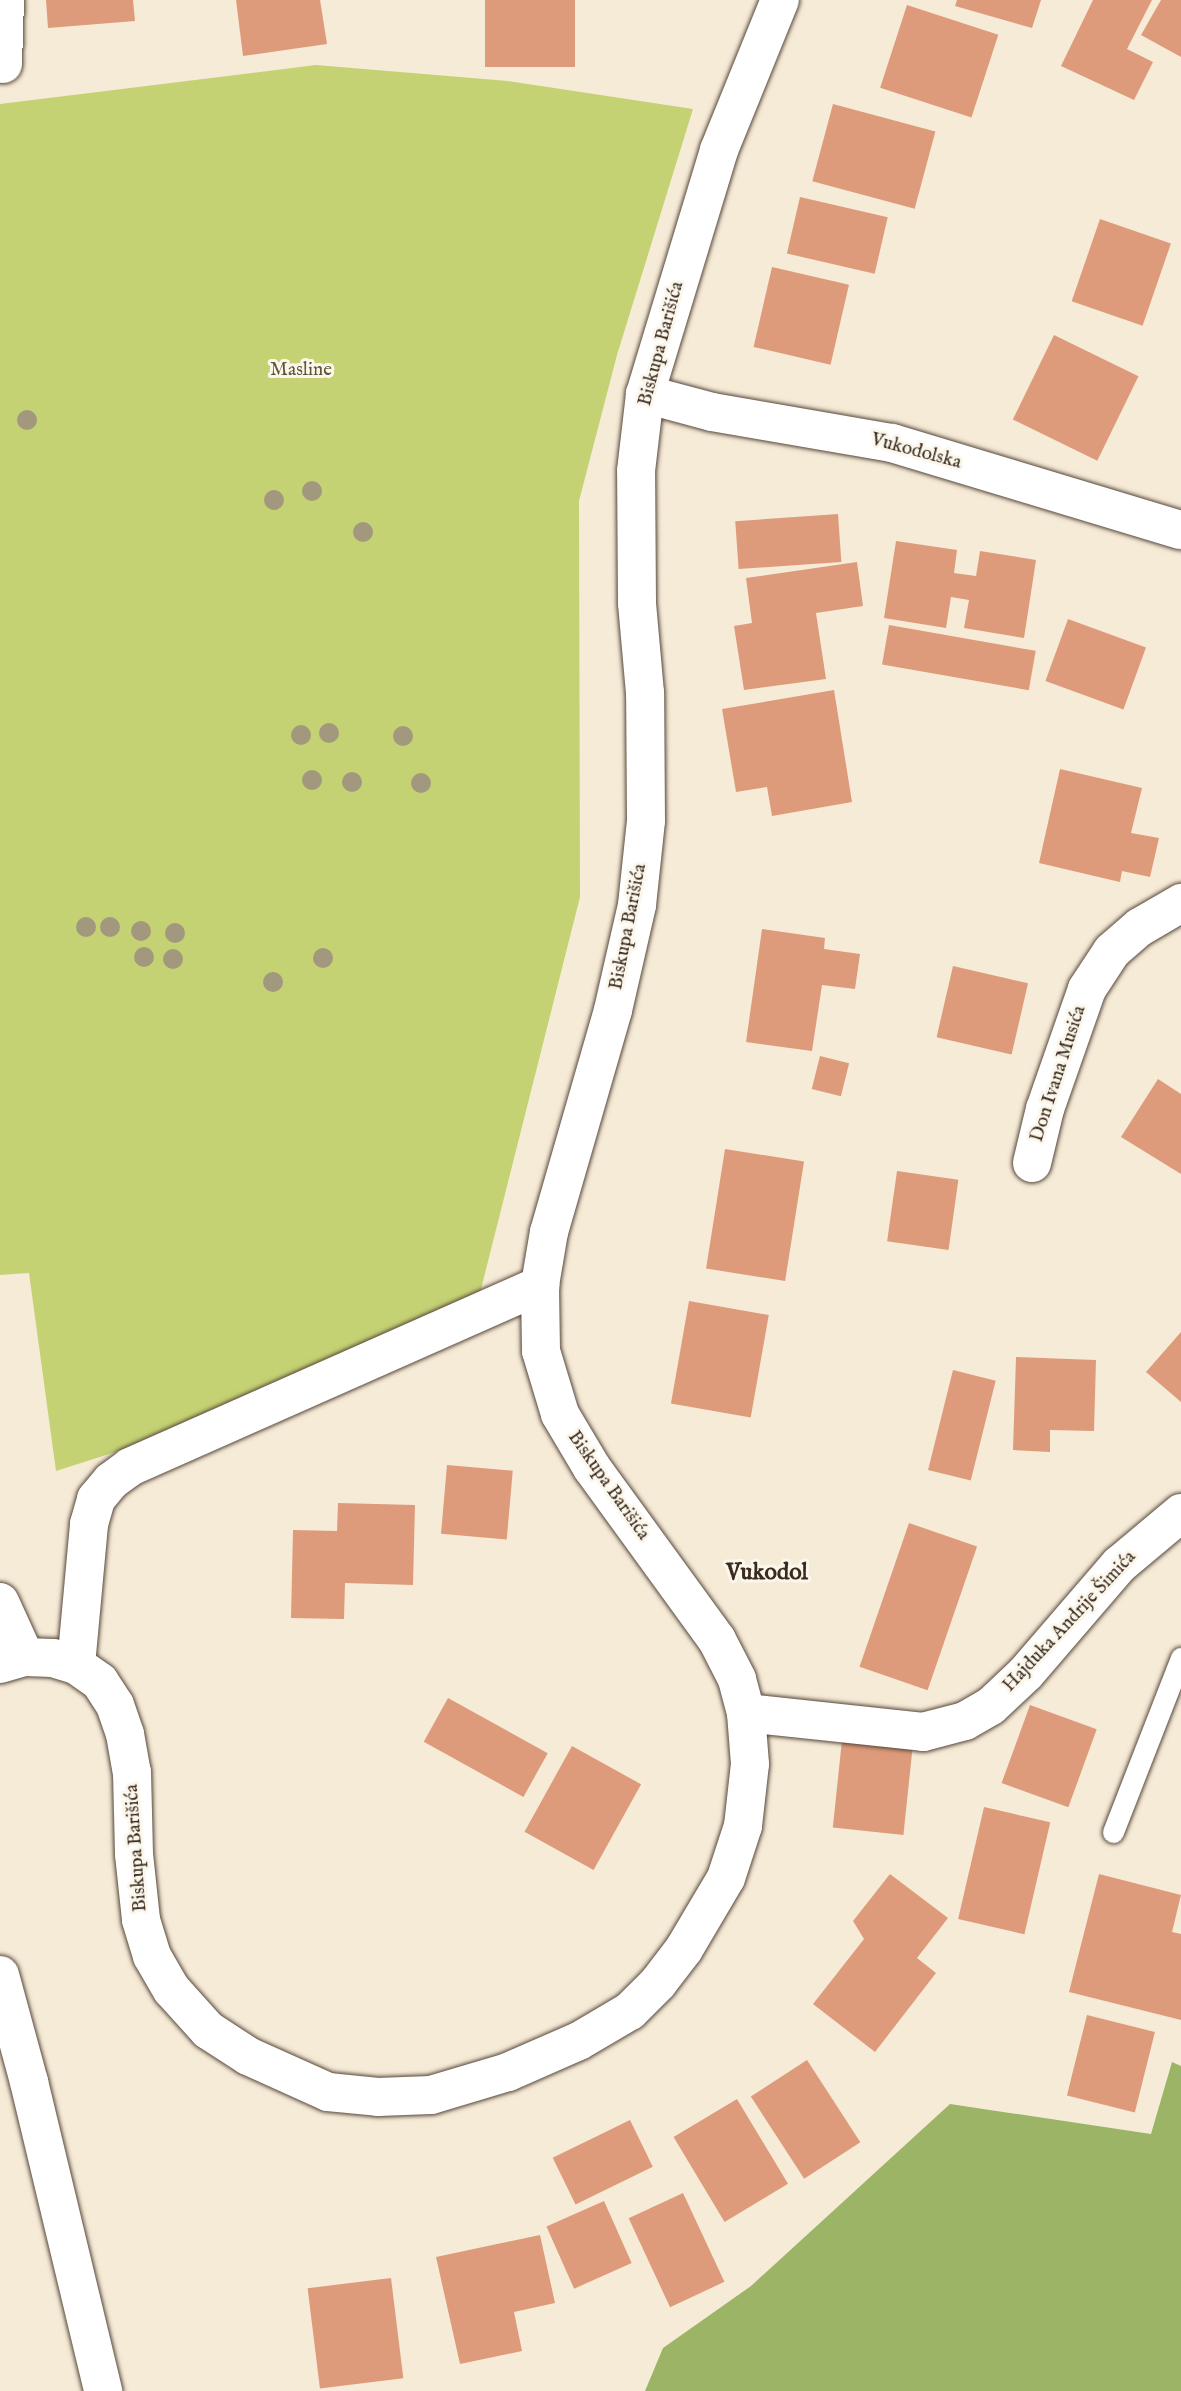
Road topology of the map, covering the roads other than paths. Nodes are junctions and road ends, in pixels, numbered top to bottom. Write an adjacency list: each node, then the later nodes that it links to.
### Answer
1 (5, 0): 3 (main road)
2 (780, 0): 4 (main road, Biskupa Barišića)
3 (3, 64)
4 (645, 394): 5 (main road, Vukodolska); 8 (main road, Biskupa Barišića)
5 (1181, 530)
6 (1181, 903): 7 (main road, Don Ivana Musića)
7 (1032, 1163)
8 (540, 1286): 13 (main road); 14 (main road, Biskupa Barišića)
9 (1181, 1513): 14 (main road, Hajduka Andrije Šimića)
10 (0, 1602): 12 (main road)
11 (1181, 1658): 15 (lane)
12 (13, 1661): 13 (main road, Biskupa Barišića)
13 (76, 1665): 14 (main road, Biskupa Barišića)
14 (746, 1713)
15 (1113, 1832)
16 (0, 1975): 17 (main road)
17 (103, 2391)

